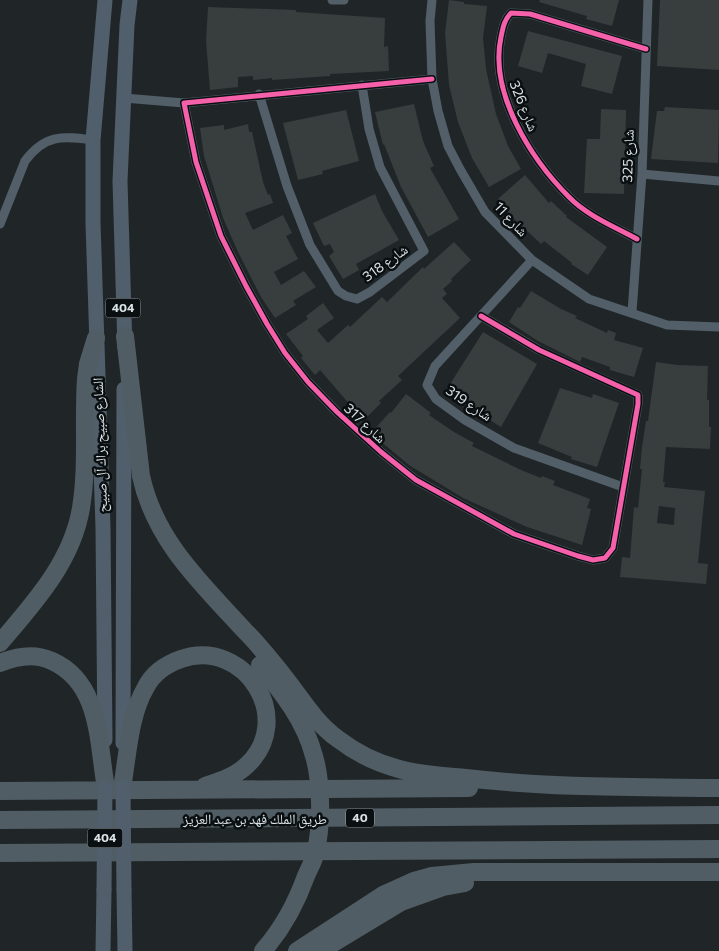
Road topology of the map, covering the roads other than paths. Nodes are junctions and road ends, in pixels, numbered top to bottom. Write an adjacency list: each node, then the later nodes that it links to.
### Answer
1 (105, 0): 13 (main road, الشارع صبيح براك آل صبيح / 404)
2 (130, 0): 11 (main road, الشارع صبيح براك آل صبيح / 404)
3 (332, 0): 4 (street)
4 (344, 0)
5 (432, 0): 8 (street, شارع 11)
6 (648, 0): 7 (street, شارع 325)
7 (646, 49): 14 (street, شارع 325); 17 (street, شارع 326)
8 (432, 79): 9 (street); 18 (street, شارع 11)
9 (362, 85): 10 (street); 10 (street, شارع 318)
10 (259, 94): 12 (street)
11 (124, 98): 12 (street); 22 (main road, الشارع صبيح براك آل صبيح / 404)
12 (184, 103): 24 (street, شارع 317)
13 (93, 140): 16 (street); 23 (main road, الشارع صبيح براك آل صبيح / 404)
14 (642, 174): 15 (street); 17 (street, شارع 325)
15 (719, 181)
16 (0, 224)
17 (637, 239): 19 (street, شارع 325)
18 (532, 260): 19 (street, شارع 11); 20 (street, شارع 319)
19 (632, 312): 21 (street, شارع 11)
20 (481, 316): 24 (street, شارع 317); 24 (street, شارع 319)
21 (719, 327)
22 (125, 336): 26 (highway); 31 (main road, الشارع صبيح براك آل صبيح / 404)
23 (96, 338): 25 (highway); 31 (main road, الشارع صبيح براك آل صبيح / 404)
24 (623, 487)
25 (56, 572): 27 (highway); 28 (highway)
26 (200, 583): 32 (highway); 45 (highway, bridge)
27 (0, 630)
28 (0, 643)
29 (0, 663): 31 (highway)
30 (0, 779): 34 (highway)
31 (114, 785): 36 (highway); 43 (main road, الشارع صبيح براك آل صبيح / 404, bridge); 44 (main road, الشارع صبيح براك آل صبيح / 404, bridge)
32 (537, 785): 33 (highway); 36 (highway)
33 (719, 788)
34 (34, 790): 35 (highway); 36 (highway)
35 (0, 791)
36 (189, 791)
37 (719, 815): 38 (highway, طريق الملك فهد بن عبد العزيز / 40)
38 (0, 820)
39 (719, 849): 40 (highway)
40 (0, 853)
41 (544, 872): 42 (highway); 46 (highway); 47 (highway)
42 (719, 872)
43 (103, 951)
44 (125, 951)
45 (262, 951)
46 (297, 951)
47 (320, 951)

